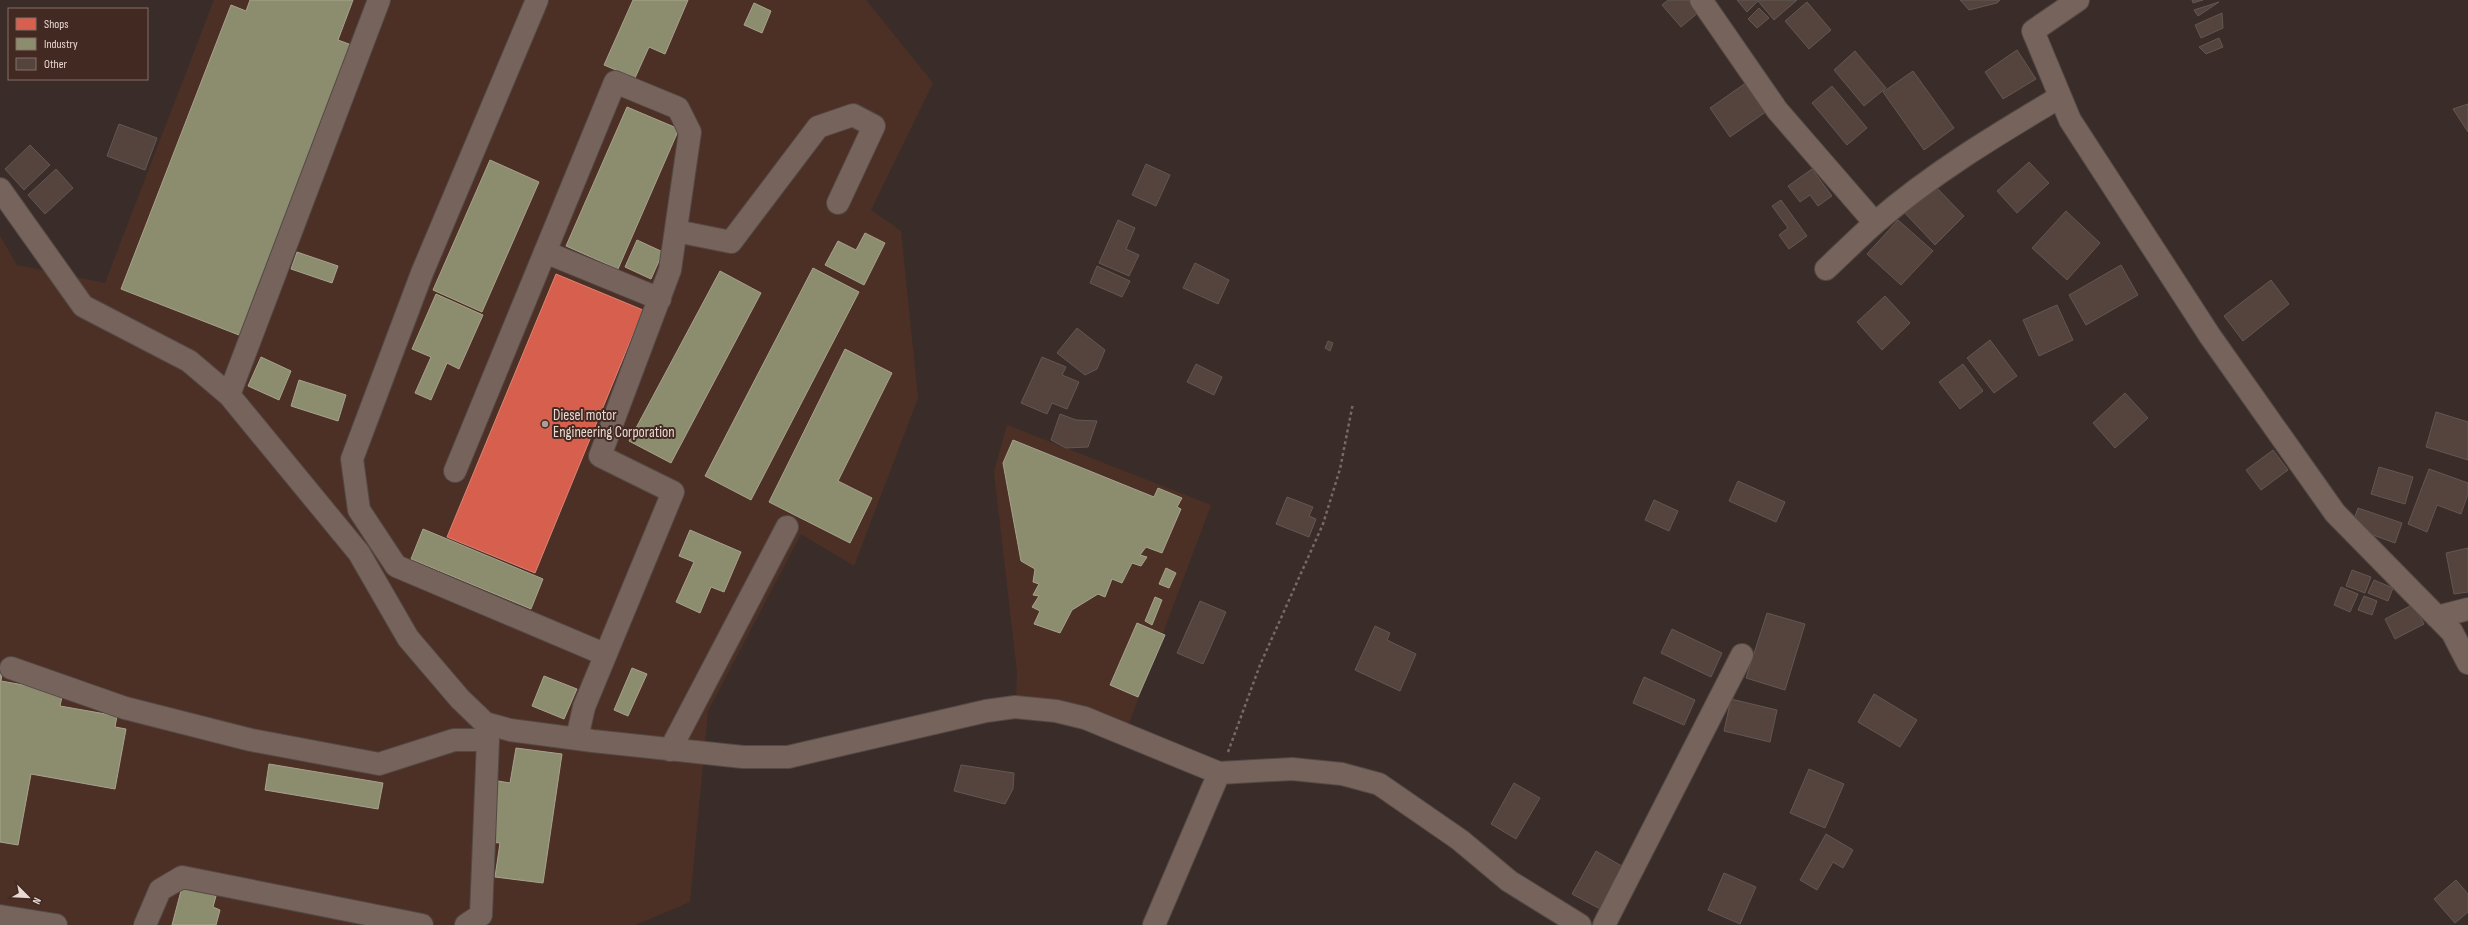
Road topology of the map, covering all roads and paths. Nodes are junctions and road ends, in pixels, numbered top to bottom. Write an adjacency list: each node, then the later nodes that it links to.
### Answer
1 (537, 0): 19 (street)
2 (1700, 0): 8 (street)
3 (2078, 0): 5 (street)
4 (373, 2): 13 (street)
5 (2060, 96): 8 (street); 18 (street)
6 (2, 196): 13 (street)
7 (838, 202): 9 (street)
8 (1875, 223): 11 (street)
9 (676, 231): 10 (street); 12 (street)
10 (545, 252): 12 (street); 15 (street)
11 (1826, 269)
12 (660, 298): 19 (street)
13 (229, 395): 23 (street)
14 (1353, 403): 26 (path)
15 (455, 471)
16 (787, 527): 25 (street)
17 (2468, 609): 18 (street)
18 (2437, 617): 21 (street)
19 (604, 654): 24 (street)
20 (1742, 655): 34 (street)
21 (2468, 663)
22 (11, 668): 23 (street)
23 (487, 732): 24 (street); 31 (street)
24 (577, 738): 25 (street)
25 (670, 750): 26 (street)
26 (1220, 774): 32 (street); 33 (street)
27 (0, 916): 28 (street)
28 (56, 925)
29 (145, 925): 30 (street)
30 (422, 925)
31 (466, 925)
32 (1154, 925)
33 (1580, 925)
34 (1604, 925)

